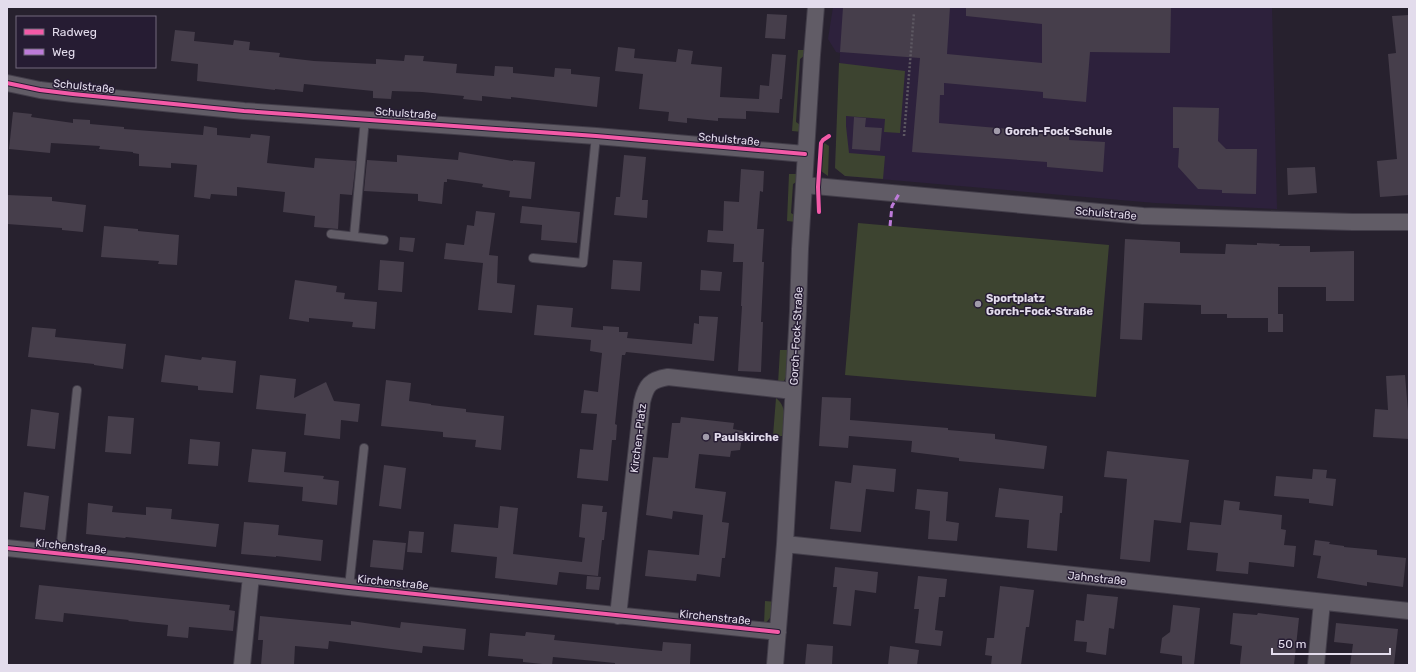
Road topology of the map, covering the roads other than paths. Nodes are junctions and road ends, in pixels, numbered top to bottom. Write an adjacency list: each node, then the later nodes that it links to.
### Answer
1 (816, 7): 5 (street, Gorch-Fock-Straße)
2 (7, 83): 3 (street, Schulstraße)
3 (365, 119): 4 (street, Schulstraße); 9 (lane, Schulstraße)
4 (596, 136): 5 (street, Schulstraße); 11 (lane)
5 (805, 154): 6 (street, Gorch-Fock-Straße)
6 (804, 185): 7 (street, Schulstraße); 13 (street, Gorch-Fock-Straße)
7 (1409, 222)
8 (331, 234): 9 (lane)
9 (354, 236): 10 (lane)
10 (384, 240)
11 (533, 258)
12 (77, 390): 17 (lane, Kirchenstraße)
13 (793, 391): 15 (street, Gorch-Fock-Straße); 22 (street, Kirchen-Platz)
14 (364, 448): 19 (lane, Kirchenstraße)
15 (785, 544): 20 (street, Jahnstraße); 23 (street, Gorch-Fock-Straße)
16 (7, 548): 17 (street, Kirchenstraße)
17 (60, 553): 18 (street, Kirchenstraße)
18 (251, 576): 19 (street, Kirchenstraße); 24 (street)
19 (350, 587): 22 (street, Kirchenstraße)
20 (1322, 602): 21 (street, Jahnstraße); 26 (street)
21 (1409, 612)
22 (618, 616): 23 (street, Kirchenstraße)
23 (778, 632): 25 (street, Gorch-Fock-Straße)
24 (242, 665)
25 (775, 665)
26 (1316, 665)

